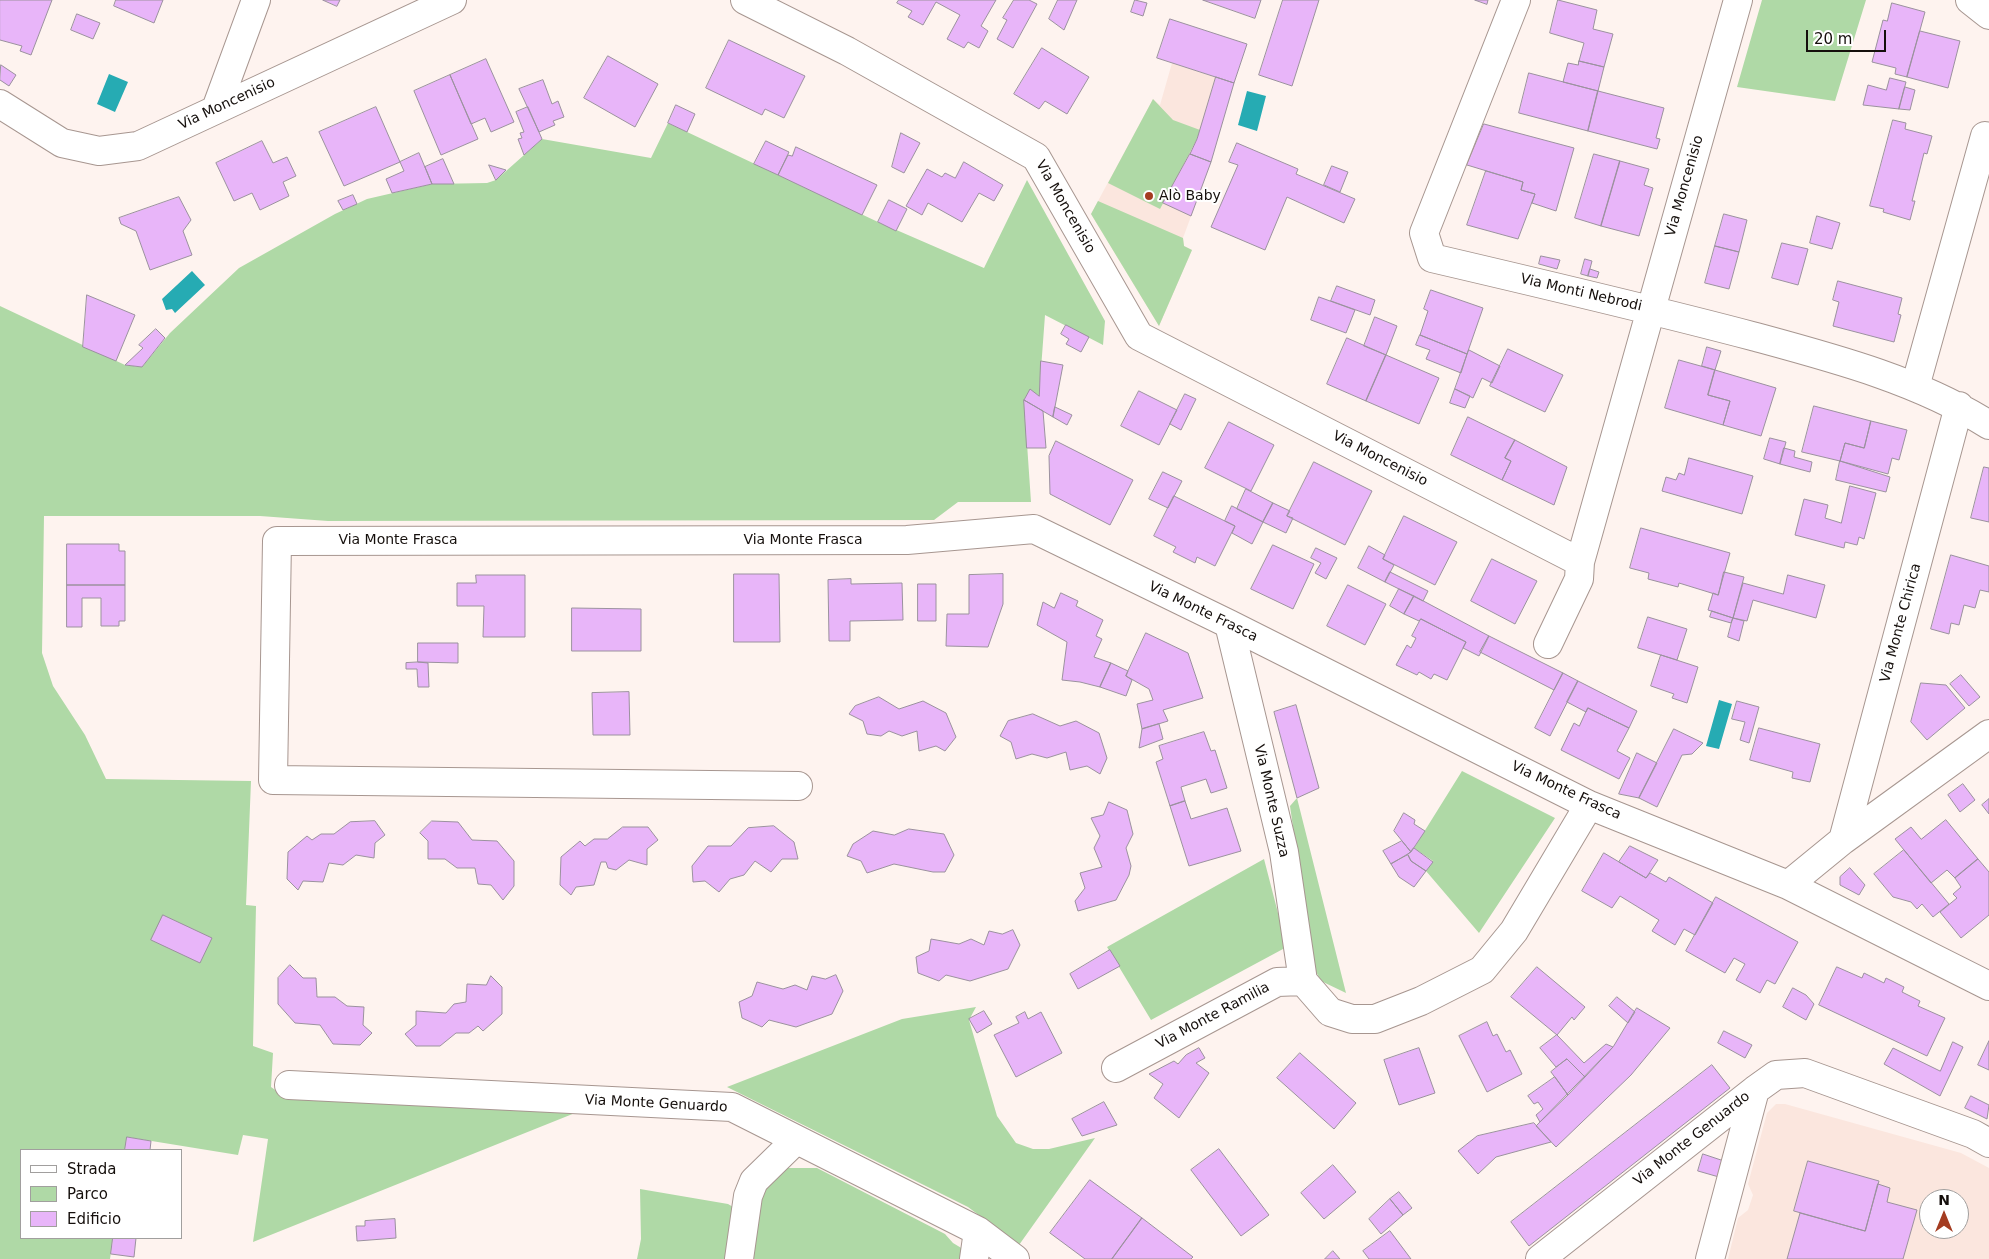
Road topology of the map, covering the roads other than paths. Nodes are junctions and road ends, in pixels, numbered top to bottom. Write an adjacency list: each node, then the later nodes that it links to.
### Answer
1 (256, 0): 9 (street)
2 (452, 0): 9 (street, Via Moncenisio)
3 (745, 0): 15 (street, Via Moncenisio)
4 (1516, 0): 11 (street, Via Monti Nebrodi)
5 (1738, 0): 11 (street, Via Moncenisio)
6 (1970, 0): 7 (street)
7 (1989, 15)
8 (0, 104): 9 (street, Via Moncenisio)
9 (216, 108)
10 (1985, 136): 12 (street)
11 (1650, 309): 12 (street, Via Monti Nebrodi); 15 (street, Via Moncenisio)
12 (1914, 387): 13 (street, Via Monti Nebrodi)
13 (1959, 406): 14 (street, Via Monti Nebrodi); 21 (street, Via Monte Chirica)
14 (1989, 425)
15 (1580, 562): 17 (street)
16 (1229, 624): 19 (street, Via Monte Frasca); 20 (street, Via Monte Frasca); 23 (street, Via Monte Suzza)
17 (1548, 644)
18 (1989, 734): 21 (street)
19 (798, 786)
20 (1589, 804): 22 (street, Via Monte Frasca); 23 (street)
21 (1843, 840): 22 (street)
22 (1788, 886): 24 (street, Via Monte Frasca)
23 (1303, 980): 25 (street, Via Monte Ramilia)
24 (1989, 986)
25 (1116, 1068)
26 (289, 1085): 28 (street, Via Monte Genuardo)
27 (1755, 1090): 29 (street); 34 (street, Via Monte Genuardo); 35 (street, Via Monte Genuardo)
28 (796, 1140): 30 (street, Via Monte Genuardo); 31 (street)
29 (1989, 1143)
30 (978, 1231): 32 (street); 33 (street, Via Monte Genuardo)
31 (739, 1259)
32 (974, 1259)
33 (1015, 1259)
34 (1540, 1259)
35 (1710, 1259)

